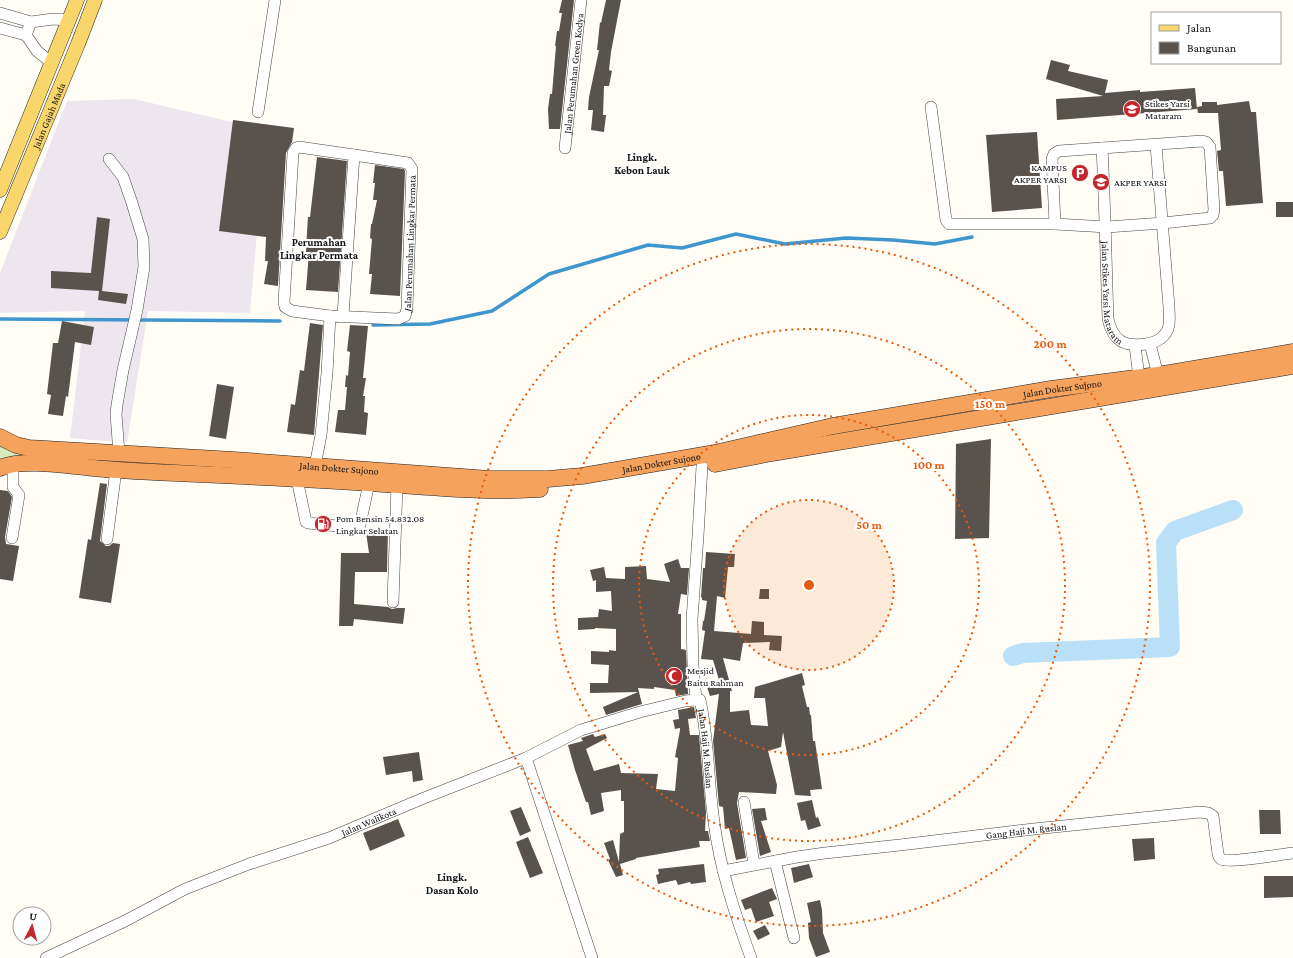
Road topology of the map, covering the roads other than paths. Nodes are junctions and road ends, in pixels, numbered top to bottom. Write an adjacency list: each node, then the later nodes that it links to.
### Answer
1 (77, 0): 6 (main road, Jalan Gajah Mada)
2 (95, 0): 11 (main road, Jalan Gajah Mada)
3 (275, 0): 14 (street)
4 (581, 0): 16 (street, Jalan Perumahan Green Kodya)
5 (0, 13): 7 (street)
6 (68, 20): 7 (street); 10 (main road, Jalan Gajah Mada)
7 (31, 22): 9 (street)
8 (0, 28): 9 (street)
9 (26, 35): 12 (street)
10 (62, 38): 11 (main road); 12 (main road, Jalan Gajah Mada)
11 (78, 44): 23 (main road, Jalan Gajah Mada)
12 (52, 63): 20 (main road, Jalan Gajah Mada)
13 (931, 107): 21 (street)
14 (258, 112)
15 (1156, 145): 17 (street); 22 (street, Jalan Stikes Yarsi Mataram); 22 (street)
16 (565, 148)
17 (1102, 148): 21 (street); 24 (street, Jalan Stikes Yarsi Mataram)
18 (354, 155): 25 (street, Jalan Perumahan Lingkar Permata); 26 (street); 26 (street, Jalan Perumahan Lingkar Permata)
19 (109, 159): 34 (street)
20 (0, 190)
21 (1055, 224): 24 (street)
22 (1163, 227): 24 (street); 27 (street, Jalan Stikes Yarsi Mataram)
23 (0, 232)
24 (1106, 236): 28 (street, Jalan Stikes Yarsi Mataram)
25 (330, 316): 26 (street, Jalan Perumahan Lingkar Permata); 37 (street)
26 (343, 316)
27 (1150, 344): 28 (street, Jalan Stikes Yarsi Mataram); 31 (street)
28 (1135, 346): 32 (street)
29 (1293, 352): 31 (highway, Jalan Dokter Sujono)
30 (1293, 366): 38 (highway)
31 (1158, 375): 32 (highway, Jalan Dokter Sujono)
32 (1139, 377): 44 (highway, Jalan Dokter Sujono)
33 (0, 437): 34 (highway, Jalan Dokter Sujono)
34 (119, 453): 35 (highway, Jalan Dokter Sujono)
35 (152, 455): 37 (highway, Jalan Dokter Sujono); 40 (highway)
36 (6, 466): 39 (highway); 45 (street)
37 (315, 466): 44 (highway, Jalan Dokter Sujono)
38 (702, 466): 44 (highway); 48 (street, Jalan Haji M. Ruslan)
39 (116, 470): 40 (highway); 46 (street)
40 (152, 471): 41 (highway)
41 (297, 479): 42 (highway); 42 (street)
42 (369, 483): 43 (highway)
43 (397, 486): 44 (highway); 47 (street)
44 (514, 486)
45 (12, 538)
46 (106, 539)
47 (393, 602)
48 (696, 700): 49 (street, Jalan Walikota); 54 (street, Jalan Haji M. Ruslan)
49 (526, 758): 56 (street, Jalan Walikota); 57 (street)
50 (744, 802): 53 (street)
51 (1293, 852): 52 (street, Gang Haji M. Ruslan)
52 (775, 861): 53 (street, Gang Haji M. Ruslan); 55 (street)
53 (754, 864): 54 (street, Gang Haji M. Ruslan)
54 (723, 871): 58 (street, Jalan Haji M. Ruslan)
55 (794, 938)
56 (46, 958)
57 (592, 958)
58 (751, 958)

